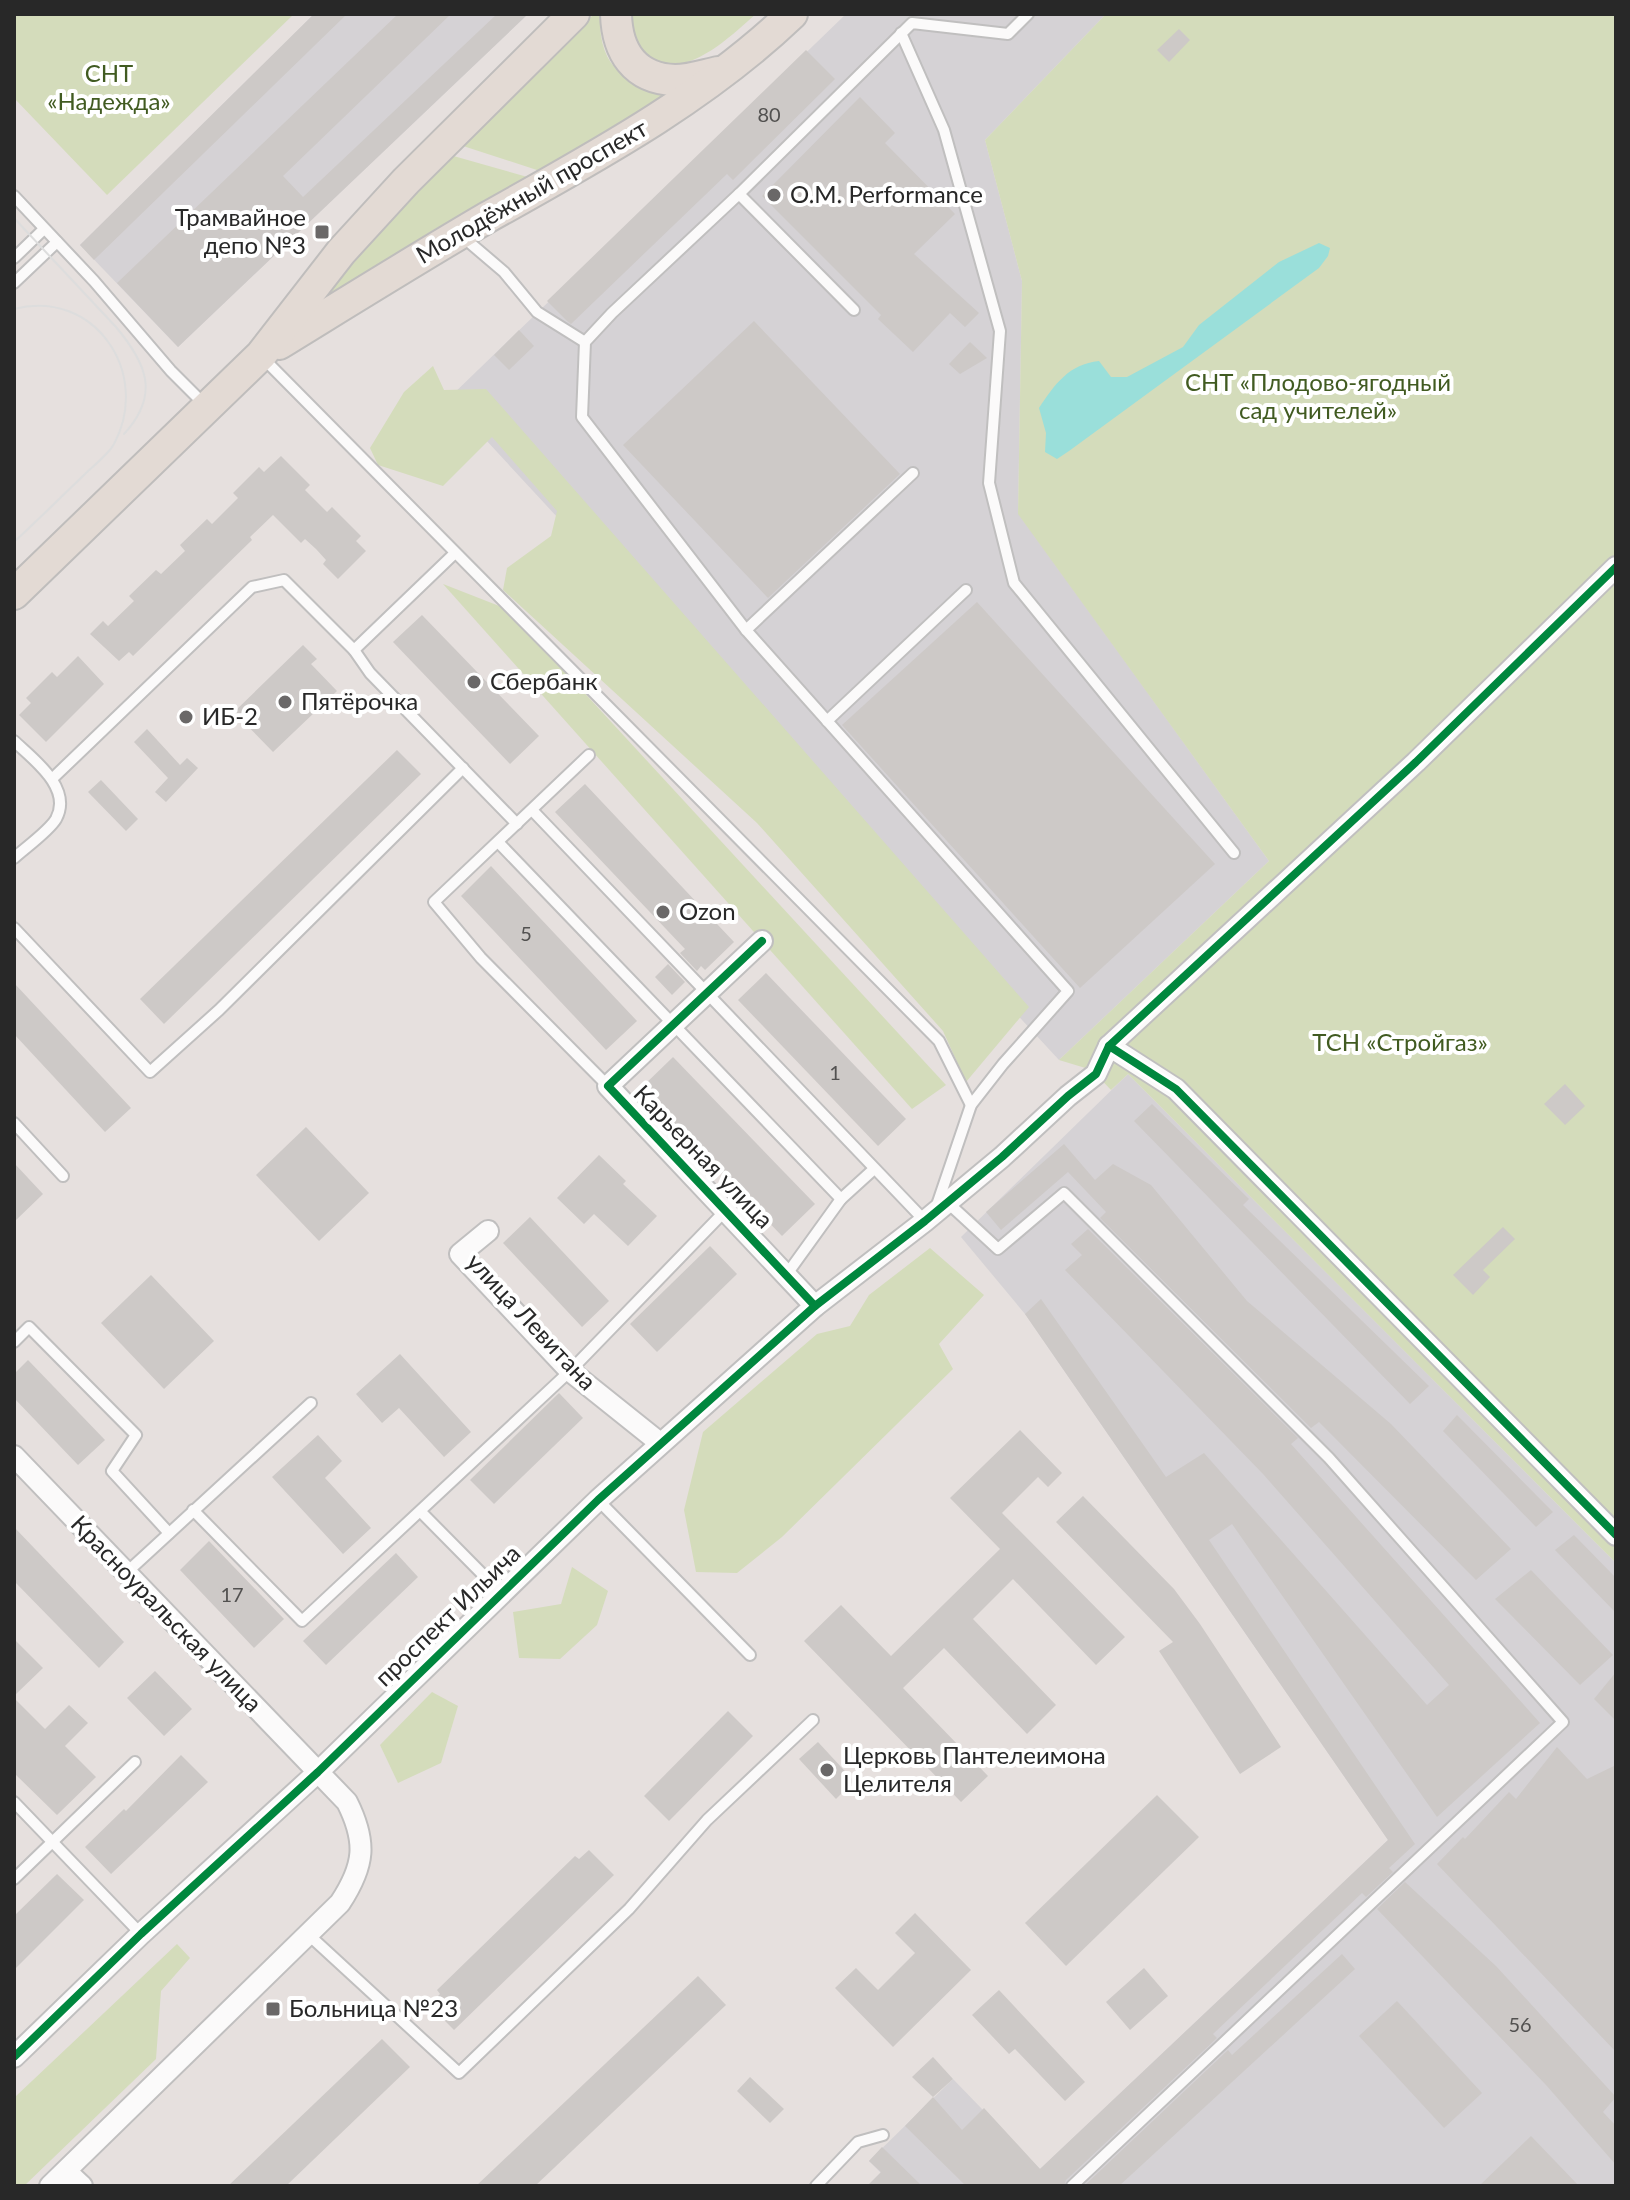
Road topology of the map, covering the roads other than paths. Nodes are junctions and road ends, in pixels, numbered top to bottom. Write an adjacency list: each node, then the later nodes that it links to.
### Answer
1 (574, 14): 16 (main road, Молодёжный проспект)
2 (616, 14): 6 (main road)
3 (792, 14): 6 (main road, Молодёжный проспект)
4 (1028, 14): 5 (lane)
5 (901, 33): 7 (lane); 33 (lane)
6 (724, 71): 10 (main road, Молодёжный проспект)
7 (739, 194): 14 (lane); 15 (lane)
8 (14, 196): 9 (lane)
9 (44, 229): 11 (lane); 12 (lane)
10 (460, 234): 15 (lane); 16 (main road, Молодёжный проспект)
11 (57, 242): 13 (lane); 17 (lane)
12 (14, 258)
13 (14, 283)
14 (854, 310)
15 (585, 342): 23 (lane)
16 (261, 355): 17 (main road, Молодёжный проспект); 19 (lane)
17 (206, 406): 22 (main road, Молодёжный проспект)
18 (913, 473): 23 (lane)
19 (455, 553): 24 (lane); 41 (lane)
20 (1616, 567): 39 (street, проспект Ильича)
21 (966, 590): 25 (lane)
22 (14, 594)
23 (746, 630): 25 (lane)
24 (354, 650): 28 (lane); 29 (lane)
25 (827, 721): 41 (lane)
26 (14, 741): 29 (lane)
27 (589, 755): 30 (lane)
28 (463, 768): 31 (lane); 35 (lane)
29 (53, 778): 34 (lane)
30 (532, 810): 31 (lane); 37 (lane)
31 (517, 824): 32 (lane)
32 (498, 842): 38 (lane); 40 (lane)
33 (1234, 853)
34 (14, 858)
35 (14, 928)
36 (762, 941): 37 (street, Карьерная улица)
37 (707, 994): 38 (street, Карьерная улица); 43 (lane)
38 (673, 1026): 40 (street, Карьерная улица); 45 (lane)
39 (1109, 1046): 47 (street, проспект Ильича); 60 (street)
40 (608, 1086): 46 (street, Карьерная улица)
41 (971, 1105): 47 (lane)
42 (14, 1123): 44 (lane)
43 (874, 1169): 45 (lane); 47 (lane)
44 (63, 1176)
45 (841, 1199): 49 (lane)
46 (726, 1210): 49 (street, Карьерная улица); 52 (lane)
47 (936, 1212): 50 (street, проспект Ильича); 78 (lane)
48 (488, 1231): 52 (street, улица Левитана)
49 (787, 1274): 50 (street, Карьерная улица)
50 (815, 1306): 54 (street, проспект Ильича)
51 (14, 1341): 59 (lane)
52 (570, 1371): 54 (street, улица Левитана); 58 (lane)
53 (311, 1403): 57 (lane)
54 (660, 1443): 56 (street, проспект Ильича)
55 (14, 1456): 61 (street, Красноуральская улица)
56 (598, 1500): 62 (street, проспект Ильича); 63 (lane)
57 (193, 1510): 58 (lane); 59 (lane)
58 (421, 1512): 62 (lane)
59 (169, 1533): 61 (lane)
60 (1616, 1535)
61 (126, 1573): 66 (street, Красноуральская улица)
62 (500, 1592): 66 (street, проспект Ильича)
63 (750, 1655)
64 (813, 1720): 71 (lane)
65 (135, 1762): 68 (lane)
66 (318, 1772): 70 (street, проспект Ильича); 71 (street)
67 (14, 1802): 68 (lane)
68 (53, 1842): 69 (lane); 70 (lane)
69 (14, 1879)
70 (141, 1934): 72 (street, проспект Ильича)
71 (310, 1936): 74 (street)
72 (14, 2057)
73 (883, 2135): 77 (lane)
74 (66, 2171): 75 (street); 76 (street)
75 (50, 2186)
76 (82, 2186)
77 (816, 2186)
78 (1072, 2186)

